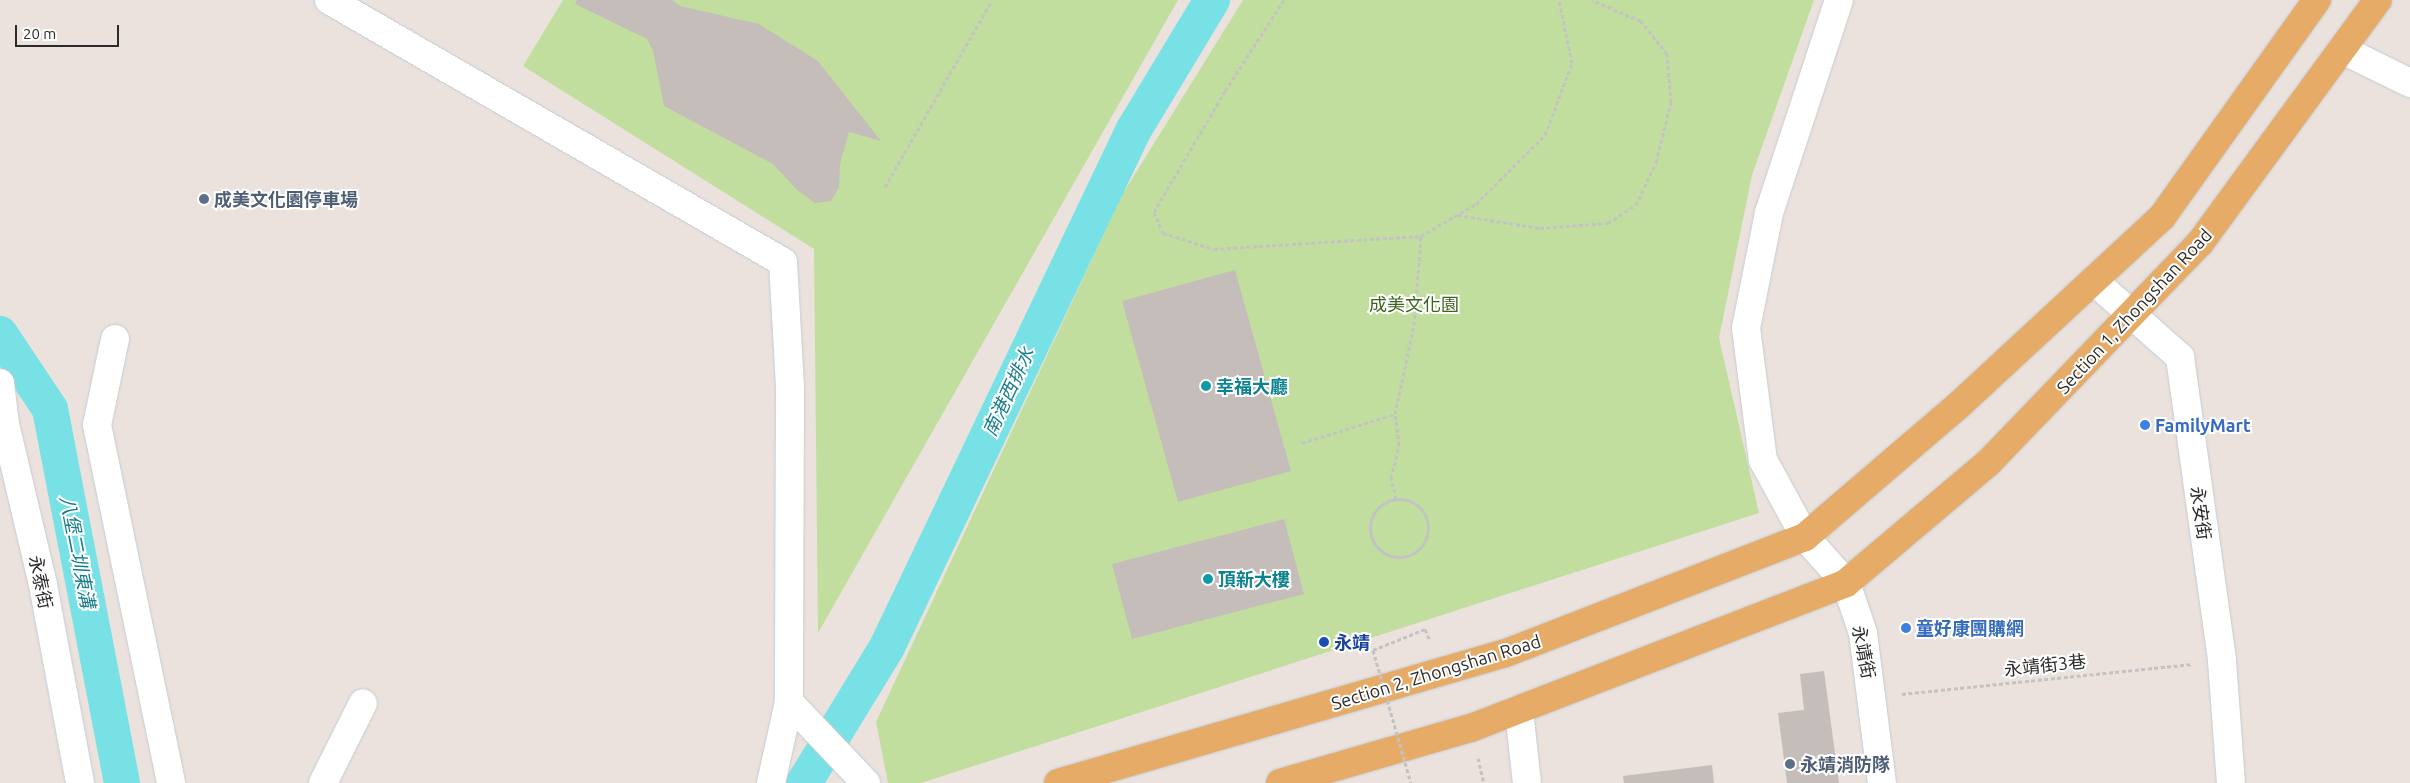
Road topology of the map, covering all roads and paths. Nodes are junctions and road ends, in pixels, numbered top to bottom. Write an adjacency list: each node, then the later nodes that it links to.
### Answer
1 (329, 0): 26 (street)
2 (992, 0): 11 (path)
3 (1284, 0): 13 (path)
4 (1559, 0): 12 (path)
5 (1592, 0): 12 (path)
6 (1839, 0): 21 (street, 永靖街)
7 (2317, 0): 14 (main road)
8 (2378, 0): 9 (main road, Section 1, Zhongshan Road)
9 (2343, 50): 10 (street); 15 (main road, Section 1, Zhongshan Road)
10 (2410, 83)
11 (886, 187)
12 (1457, 215): 13 (path)
13 (1421, 236): 18 (path)
14 (2094, 281): 15 (street, 永安街); 21 (main road)
15 (2133, 316): 22 (main road, Section 1, Zhongshan Road); 24 (street, 永安街)
16 (115, 339): 30 (street)
17 (1, 384): 29 (street, 永泰街)
18 (1395, 414): 19 (path); 20 (path)
19 (1302, 443)
20 (1396, 499): 20 (path)
21 (1805, 537): 22 (street, 永靖街); 34 (main road, Section 2, Zhongshan Road)
22 (1846, 582): 25 (street, 永靖街); 28 (main road)
23 (1425, 629): 36 (path, bridge)
24 (2222, 660): 25 (path, 永靖街3巷); 39 (street, 永安街)
25 (1872, 697): 38 (street, 永靖街)
26 (789, 702): 32 (street); 33 (street)
27 (363, 703): 31 (street)
28 (1519, 711): 35 (main road); 37 (street)
29 (80, 783)
30 (171, 783)
31 (323, 783)
32 (771, 783)
33 (866, 783)
34 (1058, 783)
35 (1280, 783)
36 (1411, 783)
37 (1527, 783)
38 (1882, 783)
39 (2231, 783)

